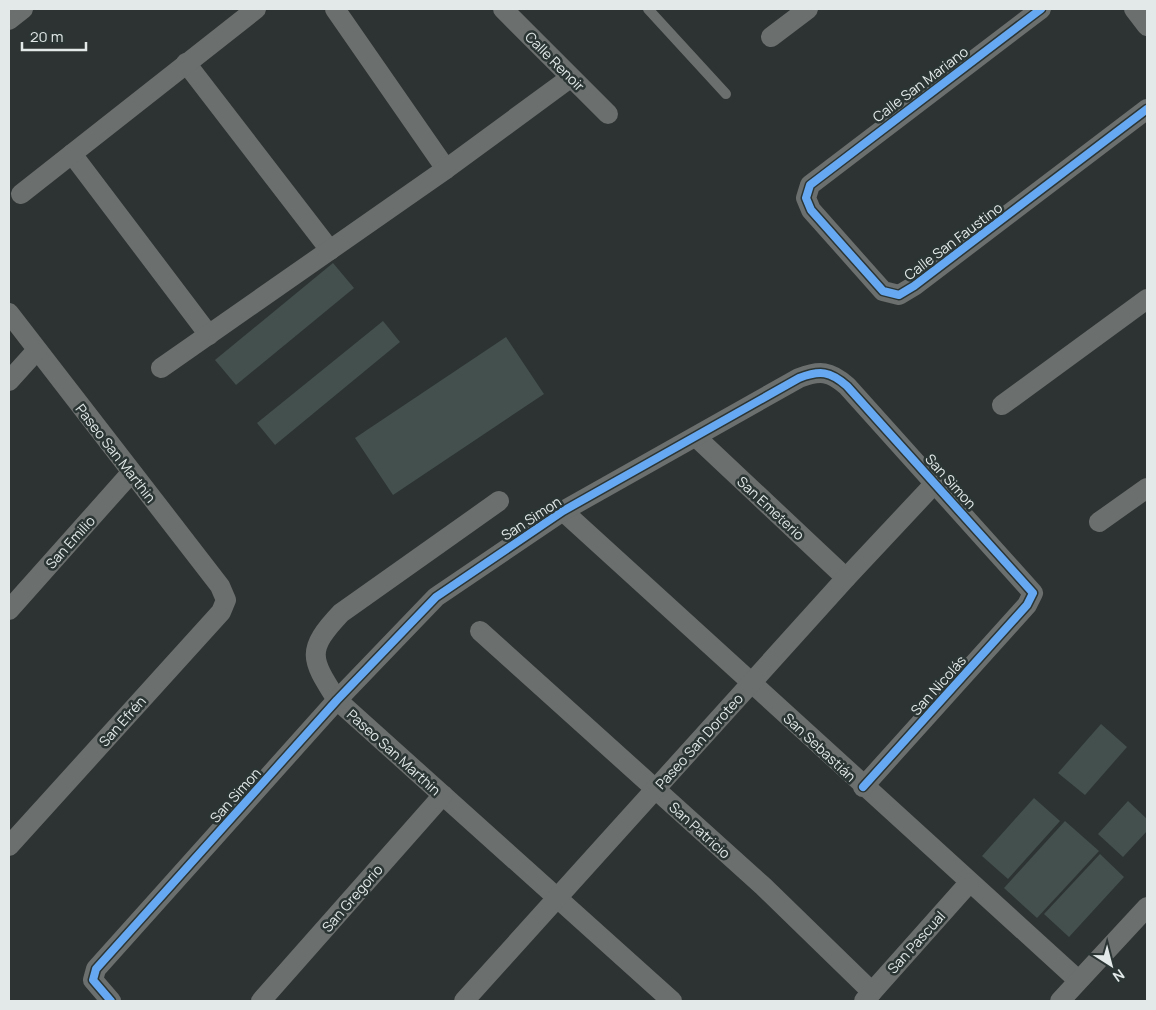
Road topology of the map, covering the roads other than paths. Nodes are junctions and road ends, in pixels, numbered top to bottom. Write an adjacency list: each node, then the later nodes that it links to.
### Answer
1 (23, 9): 9 (street)
2 (256, 9): 12 (street)
3 (335, 9): 18 (street)
4 (503, 9): 13 (street, Calle Renoir)
5 (648, 9): 14 (lane)
6 (808, 9): 11 (street)
7 (1041, 9): 19 (street, Calle San Mariano)
8 (1134, 9): 10 (street)
9 (9, 20)
10 (1147, 26)
11 (771, 37)
12 (186, 63): 17 (street); 21 (street)
13 (570, 78): 16 (street, Calle Renoir); 18 (street)
14 (726, 94)
15 (1147, 109): 19 (street, Calle San Faustino)
16 (608, 114)
17 (72, 154): 20 (street); 24 (street)
18 (446, 169): 21 (street)
19 (814, 179)
20 (21, 194)
21 (330, 250): 24 (street)
22 (1147, 298): 28 (street)
23 (9, 313): 25 (street, Paseo San Marthin)
24 (209, 335): 26 (street)
25 (37, 350): 27 (street); 30 (street, Paseo San Marthin)
26 (161, 368)
27 (9, 381)
28 (1002, 405)
29 (696, 437): 31 (street, San Simon); 34 (street, San Simon); 36 (street, San Emeterio)
30 (131, 473): 37 (street, Paseo San Marthin); 39 (street, San Emilio)
31 (936, 482): 36 (street, Paseo San Doroteo); 38 (street, San Simon)
32 (1147, 488): 35 (street)
33 (499, 501): 42 (street, Paseo San Marthin)
34 (563, 511): 41 (street, San Sebastián); 42 (street, San Simon)
35 (1099, 522)
36 (846, 578): 41 (street, Paseo San Doroteo)
37 (225, 593): 46 (street, San Efrén)
38 (1031, 600): 43 (street, San Nicolás)
39 (9, 610)
40 (480, 632): 44 (street, San Patricio)
41 (751, 684): 43 (street, San Sebastián); 44 (street, Paseo San Doroteo)
42 (337, 700): 45 (street, Paseo San Marthin); 52 (street, San Simon)
43 (863, 787): 47 (street, San Sebastián)
44 (654, 790): 48 (street, Paseo San Doroteo); 51 (street, San Patricio)
45 (443, 795): 48 (street, Paseo San Marthin); 53 (street, San Gregorio)
46 (9, 846)
47 (969, 883): 50 (street, San Sebastián); 51 (street, San Pascual)
48 (558, 897): 54 (street, Paseo San Doroteo); 55 (street, Paseo San Marthin)
49 (1147, 907): 50 (street)
50 (1078, 980): 56 (street)
51 (868, 996)
52 (111, 1001)
53 (261, 1001)
54 (464, 1001)
55 (672, 1001)
56 (1060, 1001)

